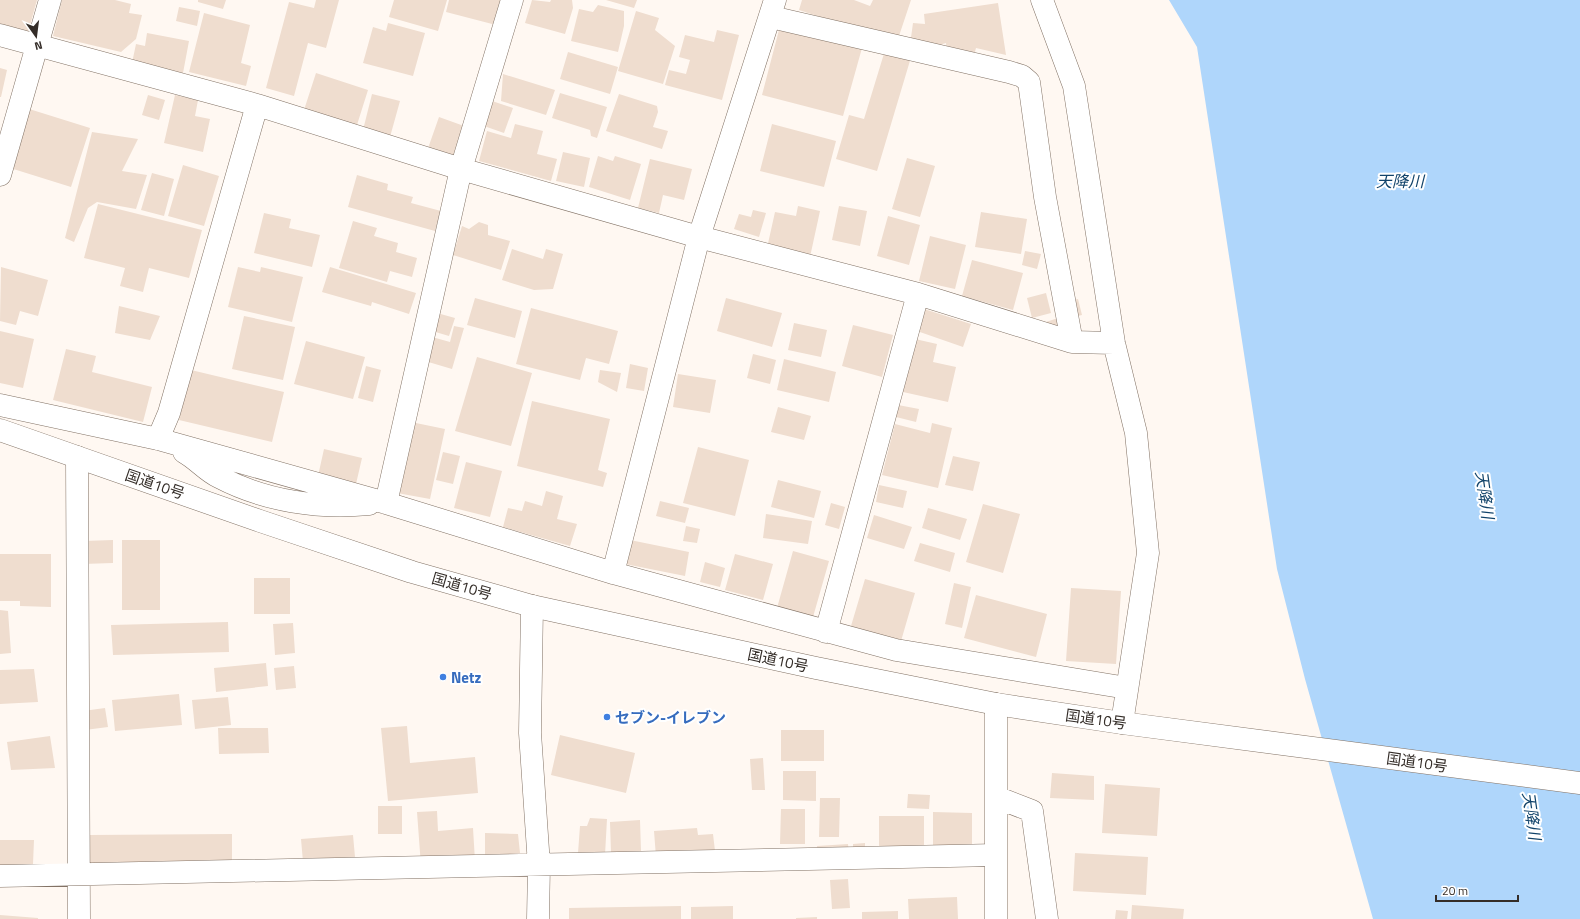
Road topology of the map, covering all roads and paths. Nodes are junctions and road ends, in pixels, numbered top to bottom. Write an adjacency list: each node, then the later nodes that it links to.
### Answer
1 (50, 0): 6 (main road)
2 (512, 0): 8 (main road)
3 (1042, 0): 13 (main road)
4 (773, 9): 10 (main road); 12 (main road)
5 (0, 35): 6 (main road)
6 (36, 45): 7 (main road); 9 (main road)
7 (257, 105): 8 (main road); 16 (main road)
8 (460, 169): 10 (main road); 19 (main road)
9 (0, 175)
10 (699, 237): 11 (main road); 21 (main road)
11 (918, 294): 12 (main road); 23 (main road)
12 (1072, 342): 13 (main road)
13 (1114, 343): 24 (main road)
14 (0, 405): 16 (main road)
15 (0, 430): 17 (main road, 国道10号)
16 (158, 439): 18 (main road); 19 (main road)
17 (77, 457): 20 (main road, 国道10号); 31 (main road)
18 (271, 497): 19 (main road); 20 (main road)
19 (386, 503): 21 (main road)
20 (260, 521): 22 (main road, 国道10号)
21 (613, 573): 23 (main road)
22 (532, 606): 25 (main road, 国道10号); 30 (main road)
23 (826, 632): 24 (main road)
24 (1127, 688): 26 (main road)
25 (996, 704): 26 (main road, 国道10号); 28 (main road)
26 (1122, 723): 27 (main road, 国道10号)
27 (1580, 783)
28 (996, 797): 29 (main road); 36 (main road)
29 (996, 855): 30 (main road); 35 (main road)
30 (539, 865): 31 (main road); 34 (main road)
31 (79, 874): 32 (main road); 33 (main road)
32 (0, 876)
33 (79, 919)
34 (538, 919)
35 (996, 919)
36 (1047, 919)

